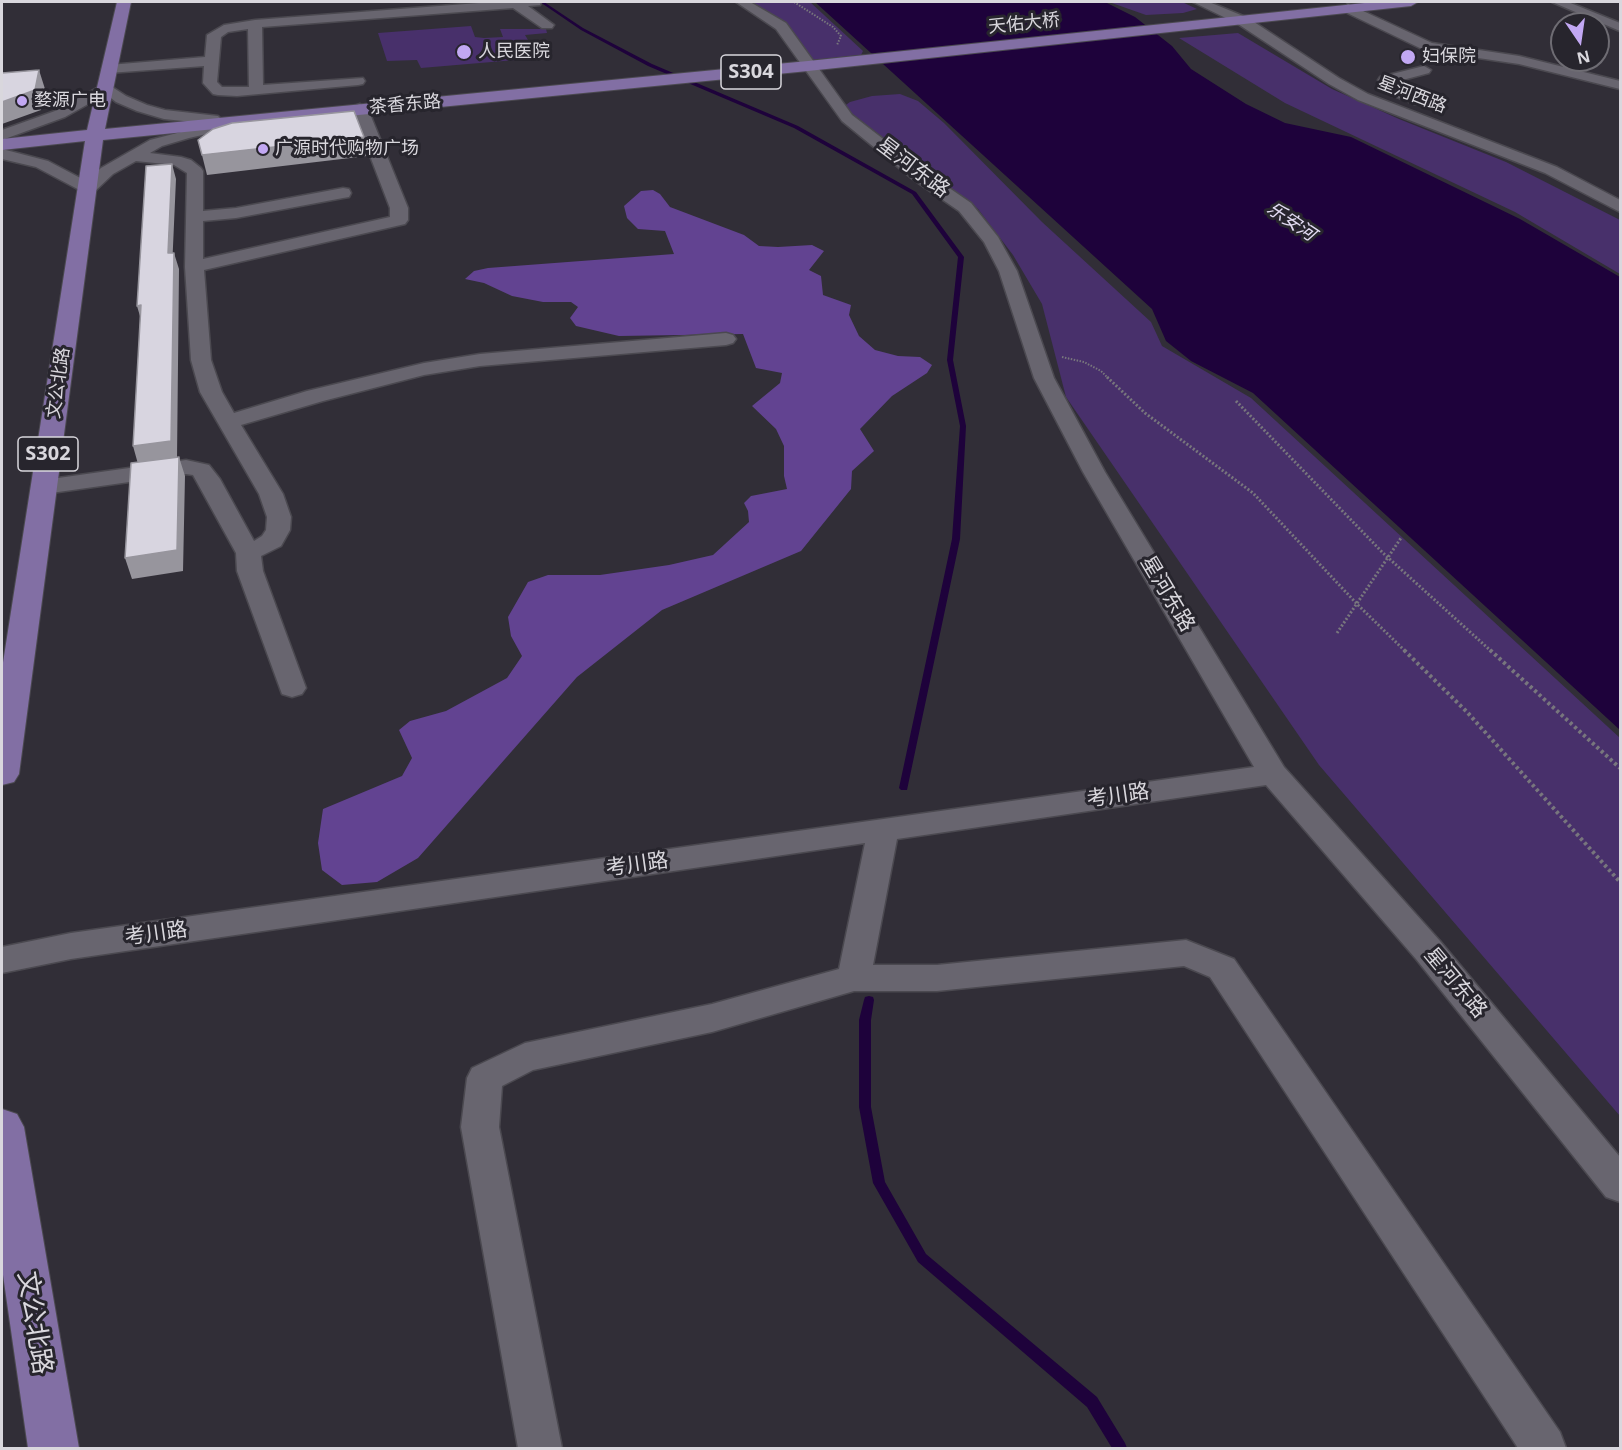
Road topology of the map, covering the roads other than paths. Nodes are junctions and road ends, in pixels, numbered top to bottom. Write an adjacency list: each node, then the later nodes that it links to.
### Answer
1 (124, 2): 15 (main road, 文公北路)
2 (514, 2): 3 (street); 10 (street); 11 (street)
3 (533, 2)
4 (742, 2): 13 (street, 星河东路)
5 (1199, 2): 9 (street, 星河西路)
6 (1411, 2): 8 (main road, 天佑大桥)
7 (1558, 2): 12 (street)
8 (1348, 8): 9 (main road, 天佑大桥); 20 (street)
9 (1243, 21): 13 (main road, 天佑大桥); 18 (street, 星河西路)
10 (255, 24): 14 (street); 22 (street)
11 (547, 25)
12 (1620, 27)
13 (803, 59): 24 (main road, 茶香东路 / S304); 42 (street, 星河东路)
14 (211, 61): 15 (street); 22 (street)
15 (110, 69): 21 (main road, 文公北路)
16 (1424, 70): 19 (street)
17 (358, 81): 22 (street)
18 (1337, 83): 19 (street); 33 (street, 星河西路)
19 (1386, 84): 23 (street)
20 (1620, 86)
21 (106, 87): 25 (street); 26 (street); 27 (main road, 文公北路)
22 (256, 90)
23 (1436, 108)
24 (360, 109): 25 (main road, 茶香东路); 35 (street)
25 (251, 120): 27 (main road, 茶香东路); 30 (street)
26 (2, 135)
27 (95, 135): 28 (main road, 茶香东路); 31 (main road, 文公北路 / S302)
28 (2, 144)
29 (2, 154): 31 (street)
30 (130, 156): 31 (street); 34 (street)
31 (87, 189): 38 (main road, 文公北路 / S302)
32 (343, 194): 34 (street)
33 (1620, 207)
34 (195, 217): 35 (street)
35 (194, 267): 37 (street)
36 (726, 339): 37 (street)
37 (230, 421): 39 (street)
38 (44, 487): 39 (street); 41 (main road, 文公北路 / S302)
39 (248, 553): 40 (street)
40 (292, 688)
41 (2, 774)
42 (1274, 774): 43 (street, 考川路); 47 (street, 星河东路)
43 (883, 830): 44 (street, 考川路); 45 (street)
44 (2, 960)
45 (854, 978): 49 (street); 50 (street)
46 (2, 1127): 48 (main road, 文公北路)
47 (1620, 1185)
48 (54, 1449)
49 (540, 1449)
50 (1544, 1449)

